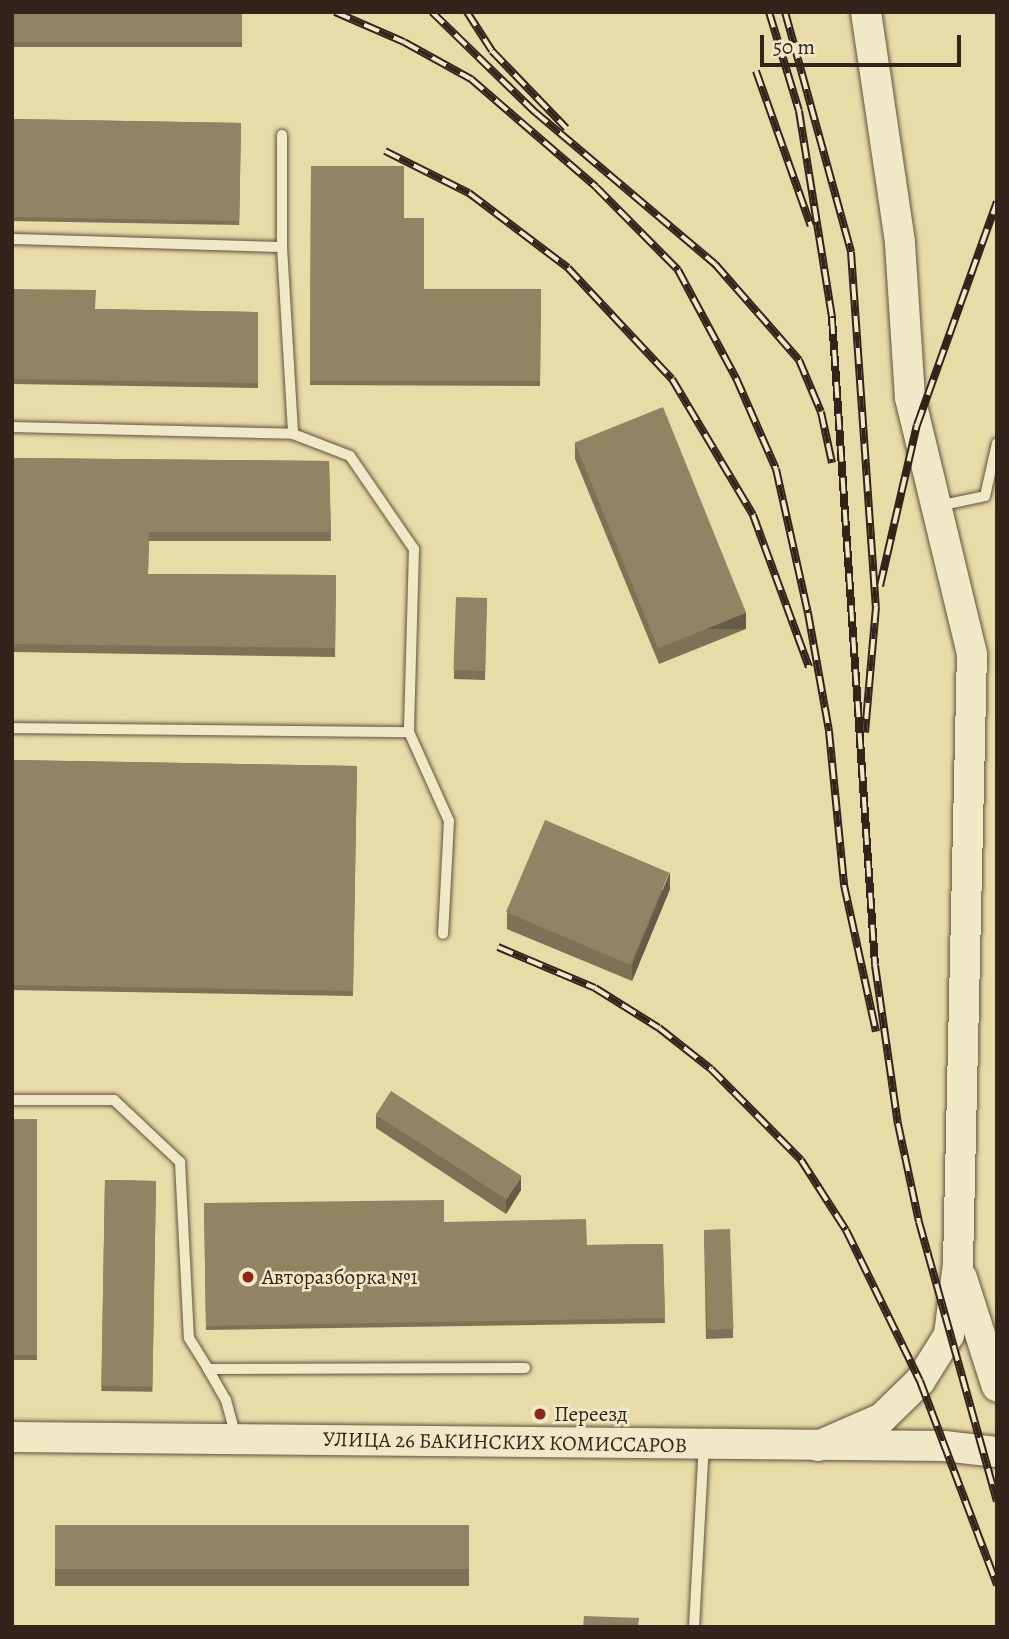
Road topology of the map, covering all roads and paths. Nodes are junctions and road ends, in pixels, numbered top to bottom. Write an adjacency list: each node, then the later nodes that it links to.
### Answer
1 (866, 12): 9 (main road)
2 (282, 135): 4 (lane)
3 (12, 239): 4 (lane)
4 (282, 247): 6 (lane)
5 (12, 427): 6 (lane)
6 (293, 435): 11 (lane)
7 (997, 443): 8 (lane)
8 (991, 495): 9 (lane)
9 (938, 506): 14 (main road)
10 (12, 728): 11 (lane)
11 (409, 732): 12 (lane)
12 (443, 934)
13 (12, 1100): 16 (lane)
14 (958, 1264): 17 (main road); 21 (main road)
15 (525, 1368): 16 (lane)
16 (208, 1369): 19 (lane)
17 (997, 1387)
18 (12, 1437): 19 (main road, УЛИЦА 26 БАКИНСКИХ КОМИССАРОВ)
19 (237, 1439): 20 (main road, УЛИЦА 26 БАКИНСКИХ КОМИССАРОВ)
20 (704, 1443): 21 (main road, УЛИЦА 26 БАКИНСКИХ КОМИССАРОВ); 23 (lane)
21 (818, 1446): 22 (main road, УЛИЦА 26 БАКИНСКИХ КОМИССАРОВ)
22 (997, 1452)
23 (694, 1627)

